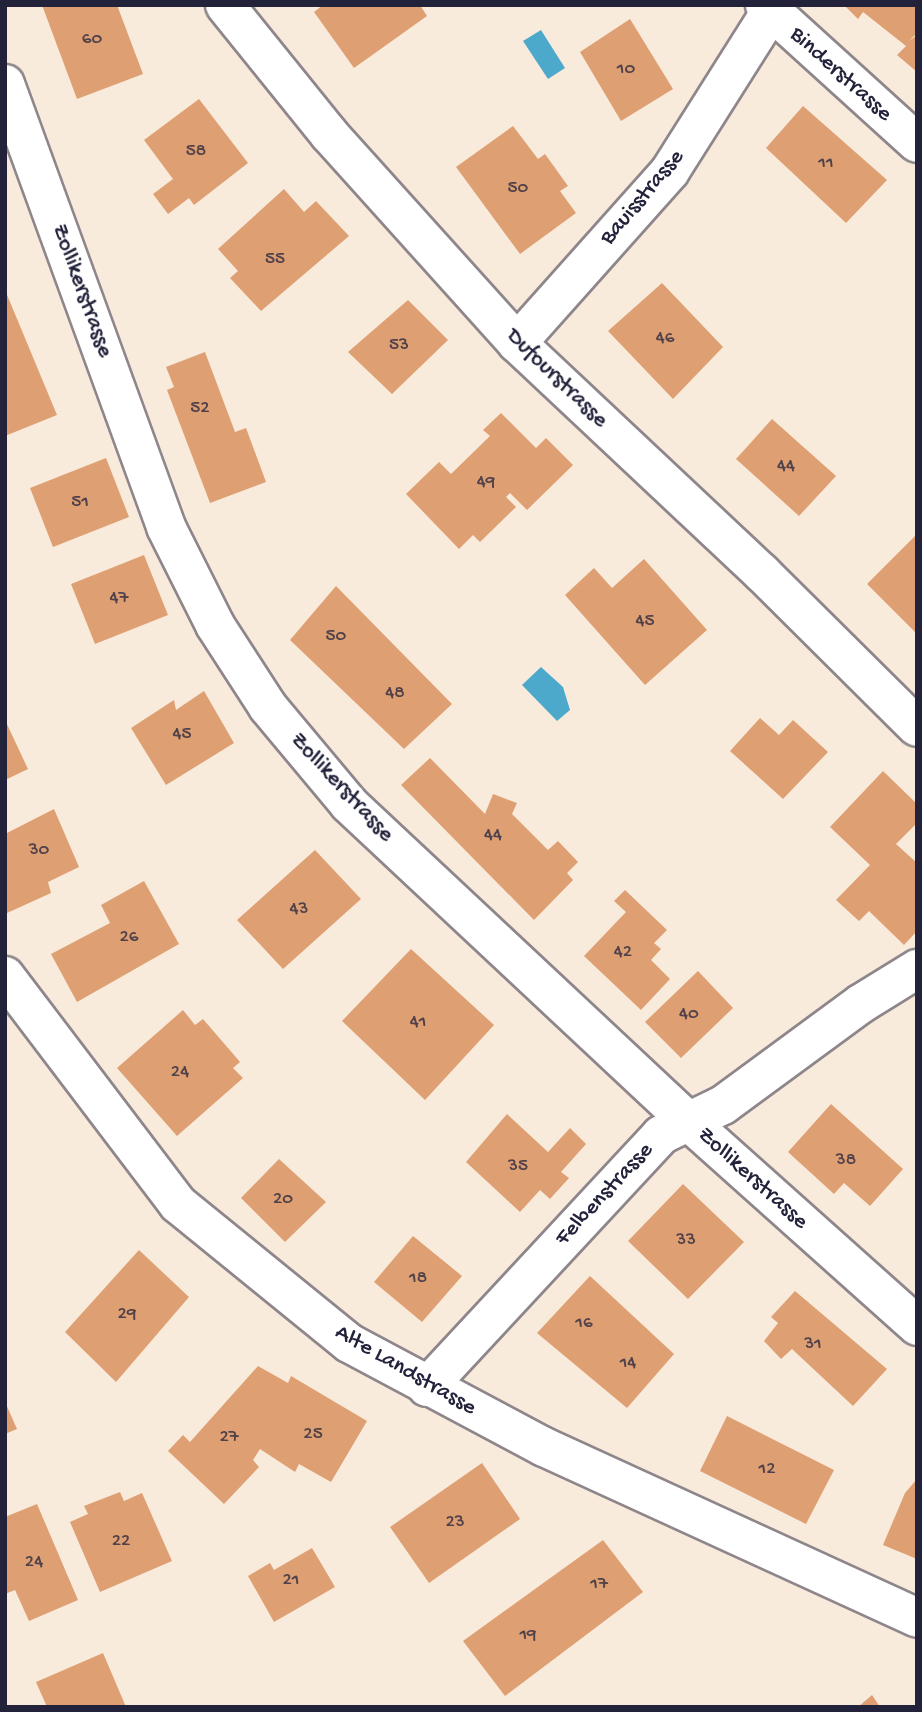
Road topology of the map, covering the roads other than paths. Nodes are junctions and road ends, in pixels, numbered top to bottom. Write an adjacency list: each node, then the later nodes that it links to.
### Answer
1 (225, 5): 5 (street, Dufourstrasse)
2 (770, 8): 4 (street, Binderstrasse); 5 (street, Bauisstrasse)
3 (5, 84): 9 (street, Zollikerstrasse)
4 (917, 143)
5 (517, 343): 6 (street, Dufourstrasse)
6 (917, 727)
7 (917, 969): 9 (street, Felbenstrasse)
8 (5, 976): 11 (street, Alte Landstrasse)
9 (687, 1120): 10 (street, Zollikerstrasse); 11 (street, Felbenstrasse)
10 (917, 1326)
11 (427, 1387): 12 (street, Alte Landstrasse)
12 (917, 1618)

